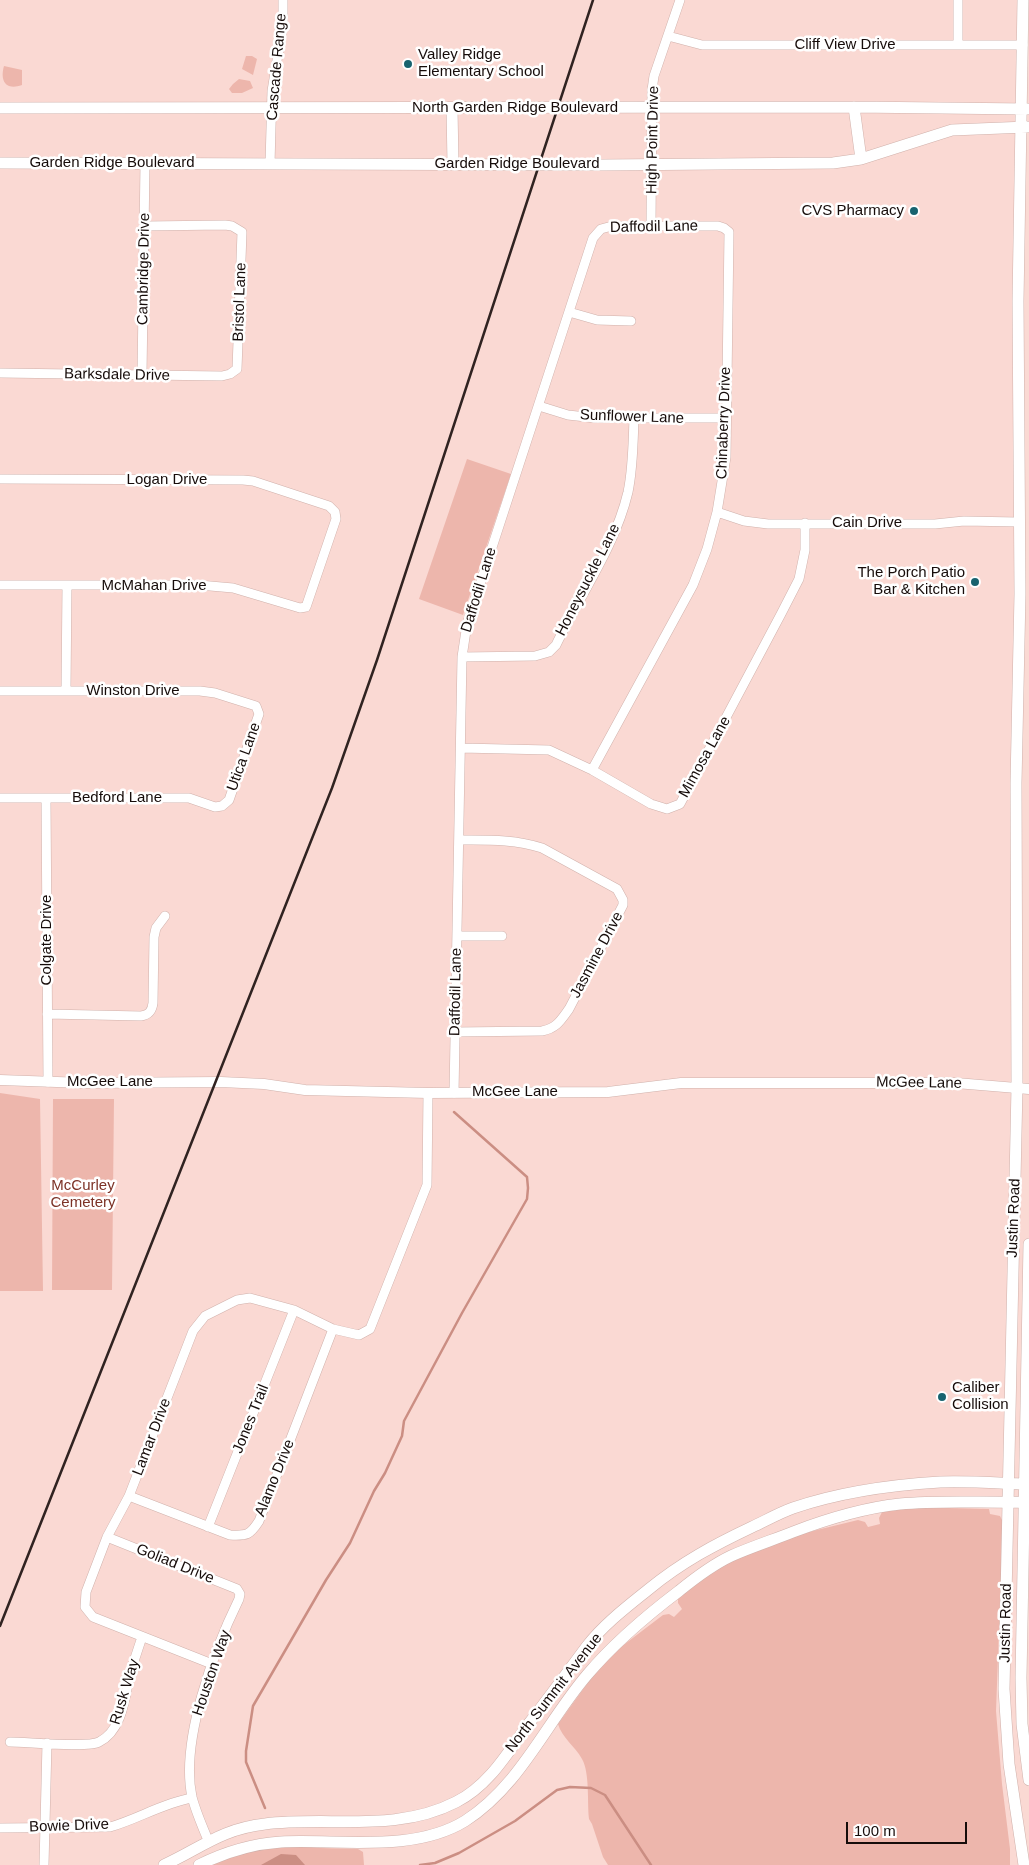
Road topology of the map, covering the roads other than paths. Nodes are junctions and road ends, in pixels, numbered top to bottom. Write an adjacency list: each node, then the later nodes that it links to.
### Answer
1 (283, 0): 10 (street, Cascade Range)
2 (680, 0): 5 (street, High Point Drive)
3 (958, 0): 6 (street)
4 (1023, 0): 7 (main road, Justin Road)
5 (668, 36): 6 (street, Cliff View Drive); 12 (street, High Point Drive)
6 (958, 46): 7 (street, Cliff View Drive)
7 (1023, 46): 13 (main road, Justin Road)
8 (854, 107): 12 (main road, North Garden Ridge Boulevard); 13 (main road, North Garden Ridge Boulevard); 15 (main road)
9 (0, 108): 10 (main road, North Garden Ridge Boulevard)
10 (272, 108): 11 (main road, North Garden Ridge Boulevard); 18 (street, Cascade Range)
11 (452, 108): 12 (main road, North Garden Ridge Boulevard); 19 (main road)
12 (653, 108): 20 (street, High Point Drive)
13 (1025, 109): 14 (main road, Justin Road)
14 (1025, 127): 15 (main road, Garden Ridge Boulevard); 24 (main road, Justin Road)
15 (861, 159): 20 (main road, Garden Ridge Boulevard)
16 (0, 163): 17 (main road, Garden Ridge Boulevard)
17 (145, 163): 18 (main road, Garden Ridge Boulevard); 22 (street, Cambridge Drive)
18 (270, 164): 19 (main road, Garden Ridge Boulevard)
19 (453, 164): 20 (main road, Garden Ridge Boulevard)
20 (652, 164): 21 (street, High Point Drive)
21 (651, 225): 23 (street, Daffodil Lane); 25 (street, Daffodil Lane)
22 (145, 226): 27 (street, Bristol Lane); 29 (street, Cambridge Drive)
23 (724, 228): 31 (street, Chinaberry Drive)
24 (1024, 303): 33 (main road, Justin Road)
25 (569, 312): 26 (street); 30 (street, Daffodil Lane)
26 (631, 321)
27 (234, 372): 29 (street, Barksdale Drive)
28 (0, 373): 29 (street, Barksdale Drive)
29 (142, 375)
30 (539, 406): 32 (street, Sunflower Lane); 42 (street, Daffodil Lane)
31 (726, 418): 32 (street, Sunflower Lane); 35 (street, Chinaberry Drive)
32 (634, 419): 42 (street, Honeysuckle Lane)
33 (1023, 452): 36 (main road, Justin Road)
34 (0, 479): 41 (street, Logan Drive)
35 (717, 512): 37 (street, Cain Drive); 47 (street, Chinaberry Drive)
36 (1018, 522): 37 (street, Cain Drive); 40 (main road, Justin Road)
37 (805, 523): 47 (street, Mimosa Lane)
38 (0, 584): 39 (street, McMahan Drive)
39 (67, 585): 41 (street, McMahan Drive); 43 (street)
40 (1024, 594): 52 (main road, Justin Road)
41 (306, 607)
42 (462, 657): 46 (street, Daffodil Lane)
43 (66, 690): 44 (street, Winston Drive); 45 (street, Winston Drive)
44 (0, 691)
45 (259, 714): 50 (street, Utica Lane)
46 (461, 748): 47 (street, Mimosa Lane); 51 (street, Daffodil Lane)
47 (592, 770)
48 (0, 798): 49 (street, Bedford Lane)
49 (46, 798): 50 (street, Bedford Lane); 57 (street, Colgate Drive)
50 (229, 800)
51 (460, 840): 55 (street, Daffodil Lane); 58 (street, Jasmine Drive)
52 (1016, 856): 53 (main road); 61 (main road, Justin Road)
53 (1029, 856)
54 (165, 916): 57 (street)
55 (457, 936): 56 (street); 58 (street, Daffodil Lane)
56 (502, 936)
57 (47, 1014): 60 (street, Colgate Drive)
58 (455, 1032): 63 (street, Daffodil Lane)
59 (0, 1080): 60 (street, McGee Lane)
60 (48, 1082): 62 (street, McGee Lane)
61 (1023, 1088): 63 (street, McGee Lane); 67 (main road, Justin Road)
62 (428, 1093): 63 (street, McGee Lane); 66 (street, Lamar Drive)
63 (454, 1093)
64 (1029, 1244): 68 (main road, Justin Road)
65 (294, 1310): 66 (street, Lamar Drive); 70 (street, Lamar Drive); 74 (street, Jones Trail)
66 (333, 1329): 74 (street, Alamo Drive)
67 (1008, 1484): 68 (main road, North Summit Avenue); 69 (main road, North Summit Avenue); 72 (main road, Justin Road)
68 (1025, 1484): 71 (main road, Justin Road)
69 (868, 1489): 73 (main road); 76 (main road, North Summit Avenue)
70 (128, 1496): 74 (street, Alamo Drive); 75 (street, Lamar Drive)
71 (1024, 1502): 72 (main road, North Summit Avenue); 85 (main road, Justin Road)
72 (1008, 1503): 73 (main road, North Summit Avenue); 96 (main road, Justin Road)
73 (875, 1509): 78 (main road, North Summit Avenue)
74 (208, 1527)
75 (107, 1537): 77 (street, Goliad Drive); 79 (street, Lamar Drive)
76 (658, 1582): 78 (main road); 81 (main road, North Summit Avenue)
77 (240, 1594): 80 (street, Houston Way)
78 (668, 1599): 82 (main road, North Summit Avenue)
79 (142, 1637): 80 (street, Lamar Drive); 84 (street, Rusk Way)
80 (212, 1664): 86 (street, Houston Way)
81 (531, 1722): 82 (main road); 87 (main road, North Summit Avenue)
82 (545, 1733): 91 (main road, North Summit Avenue)
83 (10, 1742): 84 (street, Rusk Way)
84 (47, 1743): 88 (street)
85 (1029, 1780)
86 (192, 1798): 88 (street, Bowie Drive); 90 (street, Houston Way)
87 (367, 1822): 90 (main road, North Summit Avenue); 91 (main road)
88 (45, 1827): 89 (street, Bowie Drive); 93 (street)
89 (0, 1828)
90 (208, 1840): 92 (main road); 94 (main road, North Summit Avenue)
91 (368, 1842): 92 (main road, North Summit Avenue)
92 (217, 1856): 95 (main road, North Summit Avenue)
93 (44, 1865)
94 (164, 1865)
95 (199, 1865)
96 (1024, 1865)

